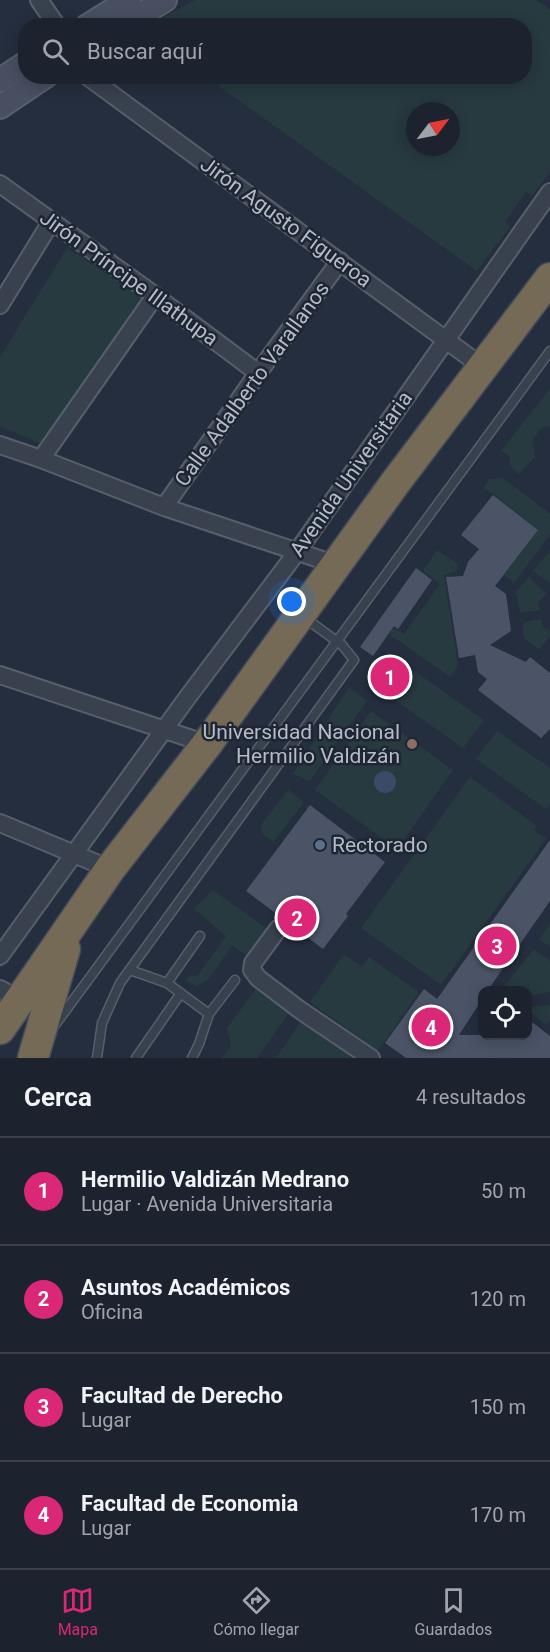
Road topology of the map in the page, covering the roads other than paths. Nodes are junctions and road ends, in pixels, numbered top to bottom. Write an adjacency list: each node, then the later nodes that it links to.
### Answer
1 (39, 0): 4 (street)
2 (129, 0): 5 (street)
3 (165, 0): 6 (street)
4 (51, 18)
5 (100, 18)
6 (136, 18)
7 (18, 68): 8 (street)
8 (0, 80)
9 (34, 84): 11 (street)
10 (98, 84): 15 (street, Jirón Agusto Figueroa)
11 (0, 107)
12 (0, 184): 14 (street, Jirón Príncipe Illathupa)
13 (550, 192): 19 (street, Avenida Universitaria)
14 (51, 222): 17 (street, Jirón Príncipe Illathupa); 18 (street)
15 (340, 261): 19 (street, Jirón Agusto Figueroa); 22 (street, Calle Adalberto Varallanos)
16 (550, 278): 21 (highway, Avenida Universitaria)
17 (155, 296): 22 (street, Jirón Príncipe Illathupa); 24 (street)
18 (0, 305)
19 (446, 339): 21 (street, Jirón Agusto Figueroa); 26 (street, Avenida Universitaria)
20 (550, 351): 29 (lane)
21 (484, 368): 27 (highway, Avenida Universitaria)
22 (258, 373): 25 (street, Calle Adalberto Varallanos)
23 (0, 445): 24 (street)
24 (41, 459): 25 (street)
25 (164, 507): 26 (street)
26 (297, 552): 27 (street); 31 (street, Avenida Universitaria)
27 (337, 565): 28 (highway, Avenida Universitaria)
28 (301, 615): 29 (lane); 32 (highway, Avenida Universitaria)
29 (336, 641): 40 (lane); 47 (lane)
30 (0, 675): 31 (street)
31 (165, 730): 32 (street); 34 (street, Avenida Universitaria)
32 (207, 744): 35 (highway, Avenida Universitaria)
33 (0, 823): 34 (street)
34 (73, 854): 35 (street); 39 (street, Avenida Universitaria)
35 (110, 869): 36 (highway, Avenida Universitaria)
36 (71, 927): 44 (highway, Avenida Universitaria); 47 (highway)
37 (278, 929): 51 (street)
38 (200, 936): 42 (lane)
39 (0, 956)
40 (130, 970): 42 (lane); 48 (lane)
41 (234, 980): 45 (lane)
42 (167, 983): 43 (lane)
43 (181, 993): 45 (lane); 49 (lane)
44 (9, 994): 46 (highway, Avenida Universitaria)
45 (209, 1014): 50 (lane)
46 (0, 1029)
47 (33, 1056)
48 (97, 1058)
49 (136, 1058)
50 (192, 1058)
51 (371, 1058)

